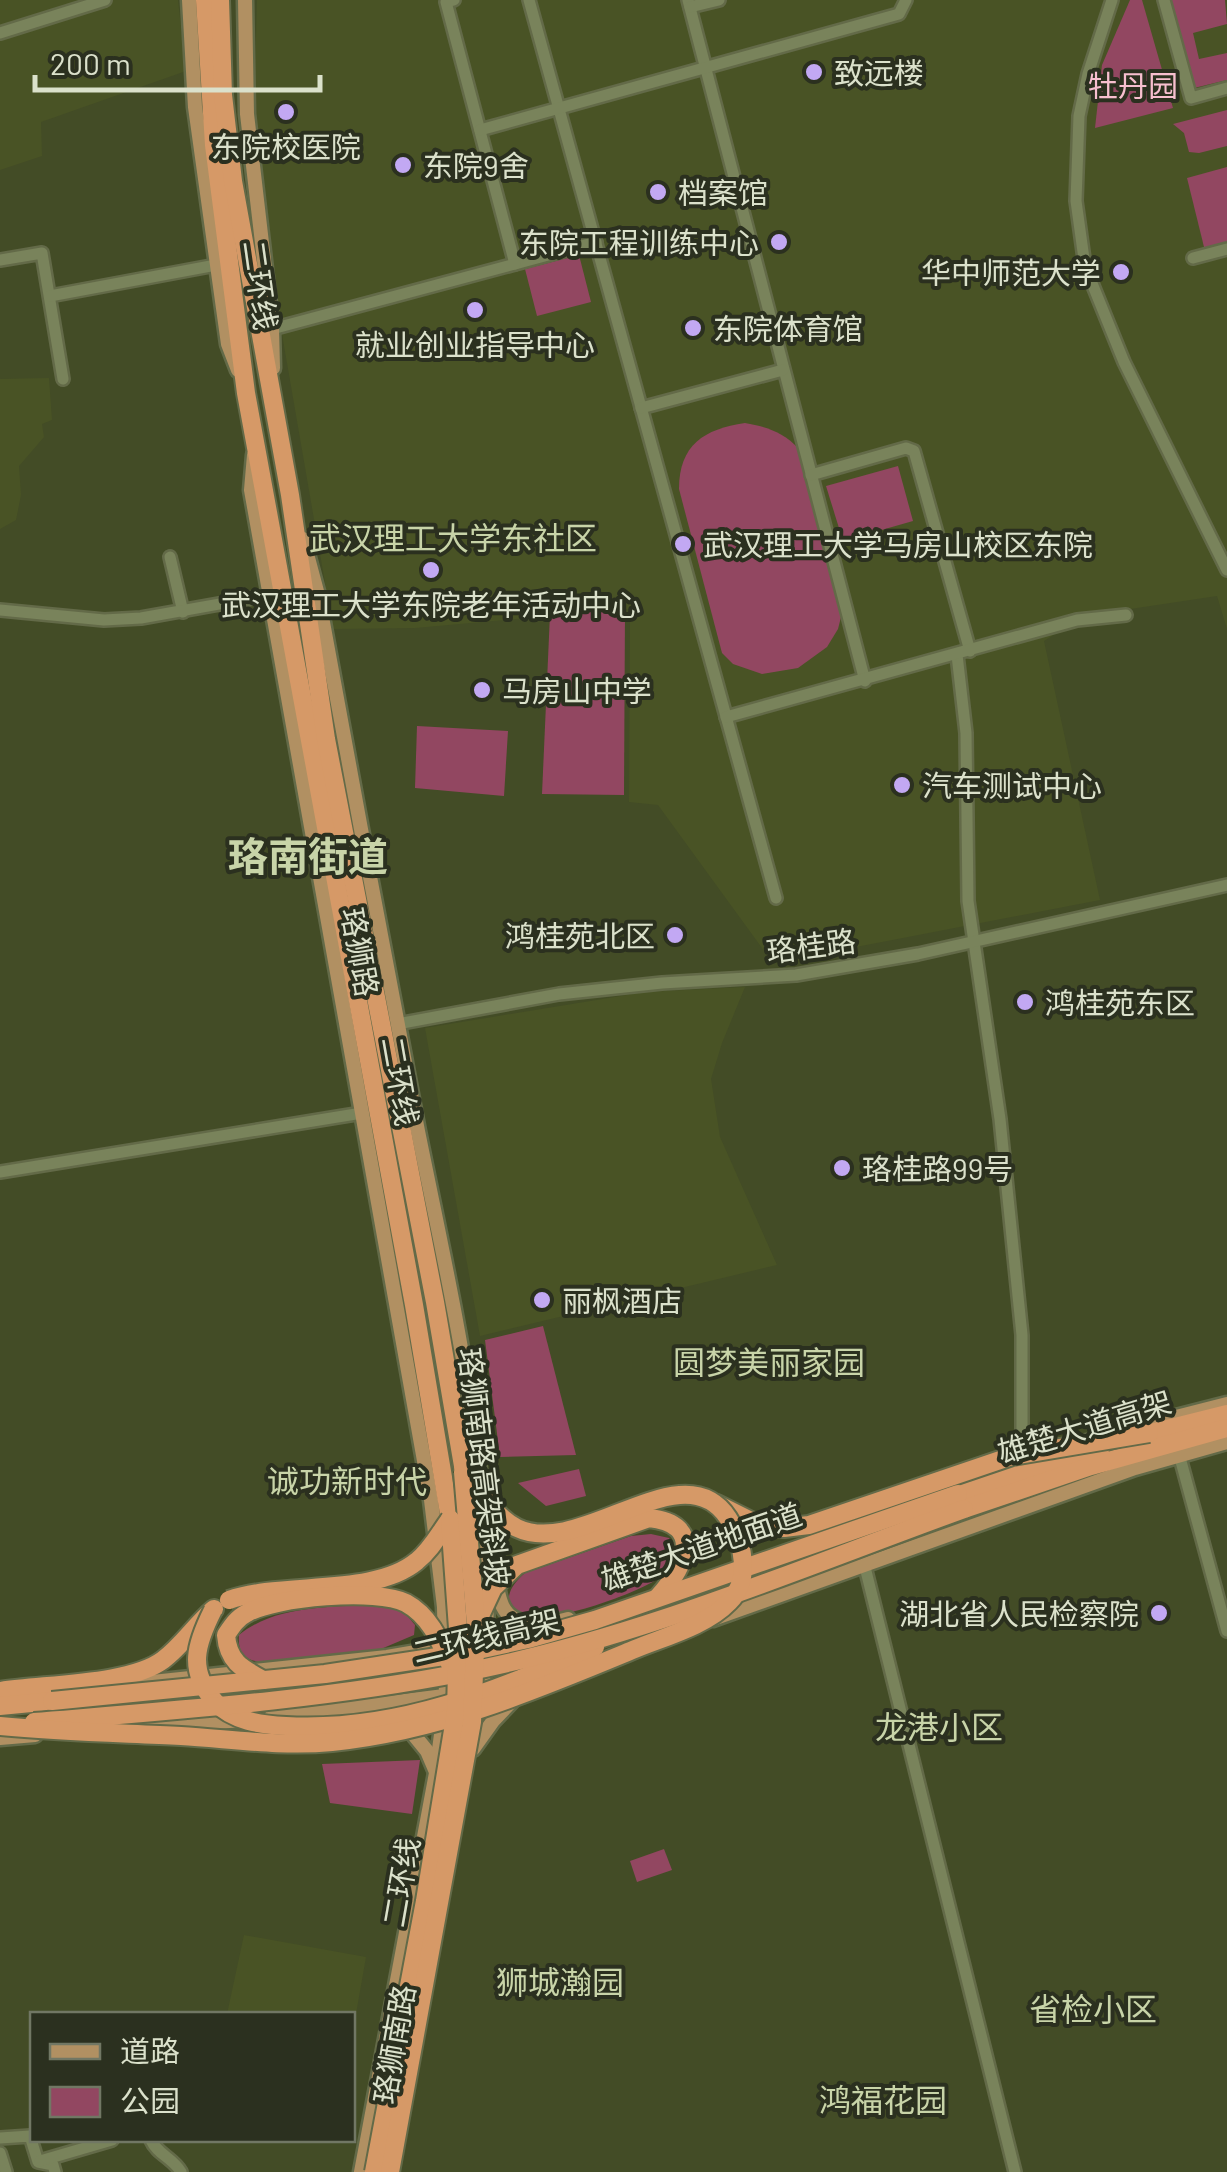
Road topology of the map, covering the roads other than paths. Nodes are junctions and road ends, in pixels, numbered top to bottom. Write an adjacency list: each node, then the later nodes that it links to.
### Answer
1 (105, 0): 14 (street)
2 (189, 0): 25 (main road)
3 (206, 0): 31 (highway, 二环线)
4 (220, 0): 24 (highway, 二环线)
5 (229, 0): 24 (highway)
6 (244, 0): 28 (main road)
7 (454, 0): 19 (street)
8 (530, 0): 18 (street)
9 (719, 0): 13 (street)
10 (906, 0): 16 (street)
11 (1112, 0): 38 (street)
12 (1164, 0): 17 (street)
13 (689, 4): 16 (street)
14 (62, 7): 15 (street)
15 (0, 33)
16 (704, 70): 18 (street); 29 (street)
17 (1227, 88)
18 (560, 110): 19 (street); 20 (street)
19 (480, 130): 26 (street)
20 (596, 242): 26 (street); 33 (street)
21 (1227, 249): 22 (street)
22 (1193, 258)
23 (0, 260): 27 (street)
24 (247, 260): 32 (highway, 二环线)
25 (216, 264): 27 (street); 31 (main road)
26 (515, 264): 28 (street)
27 (50, 296): 30 (street)
28 (272, 329): 32 (main road)
29 (783, 370): 33 (street); 35 (street)
30 (63, 380)
31 (246, 392): 34 (highway, 二环线)
32 (274, 402): 36 (highway, 二环线)
33 (642, 408): 46 (street)
34 (255, 444): 39 (main road, 珞狮路); 64 (highway, 二环线)
35 (811, 475): 43 (street); 45 (street)
36 (290, 495): 50 (main road, 珞狮路); 53 (highway, 二环线)
37 (170, 557): 41 (street)
38 (1227, 570)
39 (270, 595): 41 (street); 51 (main road, 珞狮路)
40 (0, 610): 41 (street)
41 (183, 612)
42 (1126, 615): 43 (street)
43 (970, 651): 44 (street)
44 (957, 655): 45 (street); 49 (street)
45 (865, 681): 46 (street)
46 (726, 717): 48 (street)
47 (1227, 886): 49 (street, 珞桂路)
48 (776, 898)
49 (977, 941): 50 (street, 珞桂路); 60 (street)
50 (398, 1024): 65 (main road, 珞狮路)
51 (362, 1113): 52 (street); 67 (main road, 珞狮路)
52 (0, 1172)
53 (435, 1302): 61 (highway, 珞狮南路高架斜坡)
54 (1227, 1404): 60 (main road, 雄楚大道地面道)
55 (1227, 1414): 57 (highway, 雄楚大道高架)
56 (1227, 1428): 62 (highway, 雄楚大道高架)
57 (1149, 1433): 62 (highway, 雄楚大道高架, bridge); 63 (highway, bridge)
58 (1227, 1442): 59 (main road)
59 (1179, 1454): 66 (main road); 71 (street)
60 (1020, 1463): 70 (main road, 雄楚大道地面道)
61 (463, 1466): 63 (highway, bridge); 72 (highway, 珞狮南路高架斜坡, bridge)
62 (961, 1501): 68 (highway, 二环线高架, bridge)
63 (716, 1503): 82 (highway, bridge)
64 (450, 1519): 69 (highway, bridge); 78 (highway, 二环线, bridge)
65 (482, 1520): 70 (main road); 72 (main road, 珞狮路)
66 (864, 1563): 75 (main road); 100 (street)
67 (444, 1607): 73 (main road, 珞狮路); 74 (main road)
68 (660, 1608): 69 (highway, bridge); 72 (highway, bridge); 76 (highway, bridge); 82 (highway, 二环线高架, bridge)
69 (212, 1610): 79 (highway)
70 (571, 1618): 72 (main road, 雄楚大道地面道)
71 (1227, 1631)
72 (481, 1632): 73 (main road, 雄楚大道地面道); 77 (main road, 珞狮路); 98 (highway, 珞狮南路高架斜坡, bridge)
73 (446, 1646): 74 (main road, 雄楚大道地面道); 78 (main road, 珞狮南路)
74 (386, 1656): 79 (main road, 雄楚大道地面道)
75 (544, 1676): 77 (main road); 84 (main road)
76 (257, 1681): 78 (highway, bridge); 80 (highway, bridge)
77 (482, 1689): 78 (main road); 84 (main road, 珞狮南路)
78 (452, 1692): 81 (main road); 85 (main road, 珞狮南路); 97 (highway, 二环线, bridge)
79 (0, 1694)
80 (0, 1706)
81 (362, 1708): 83 (main road); 85 (main road)
82 (0, 1725)
83 (0, 1738)
84 (473, 1750): 99 (main road, 珞狮南路)
85 (436, 1774): 96 (main road, 珞狮南路)
86 (30, 2135): 87 (street)
87 (0, 2138)
88 (33, 2142): 92 (street)
89 (107, 2142): 92 (street)
90 (152, 2142): 93 (street)
91 (0, 2152): 94 (street)
92 (38, 2162): 95 (street)
93 (175, 2168)
94 (6, 2172)
95 (55, 2172)
96 (361, 2172)
97 (374, 2172)
98 (390, 2172)
99 (398, 2172)
100 (1014, 2172)

